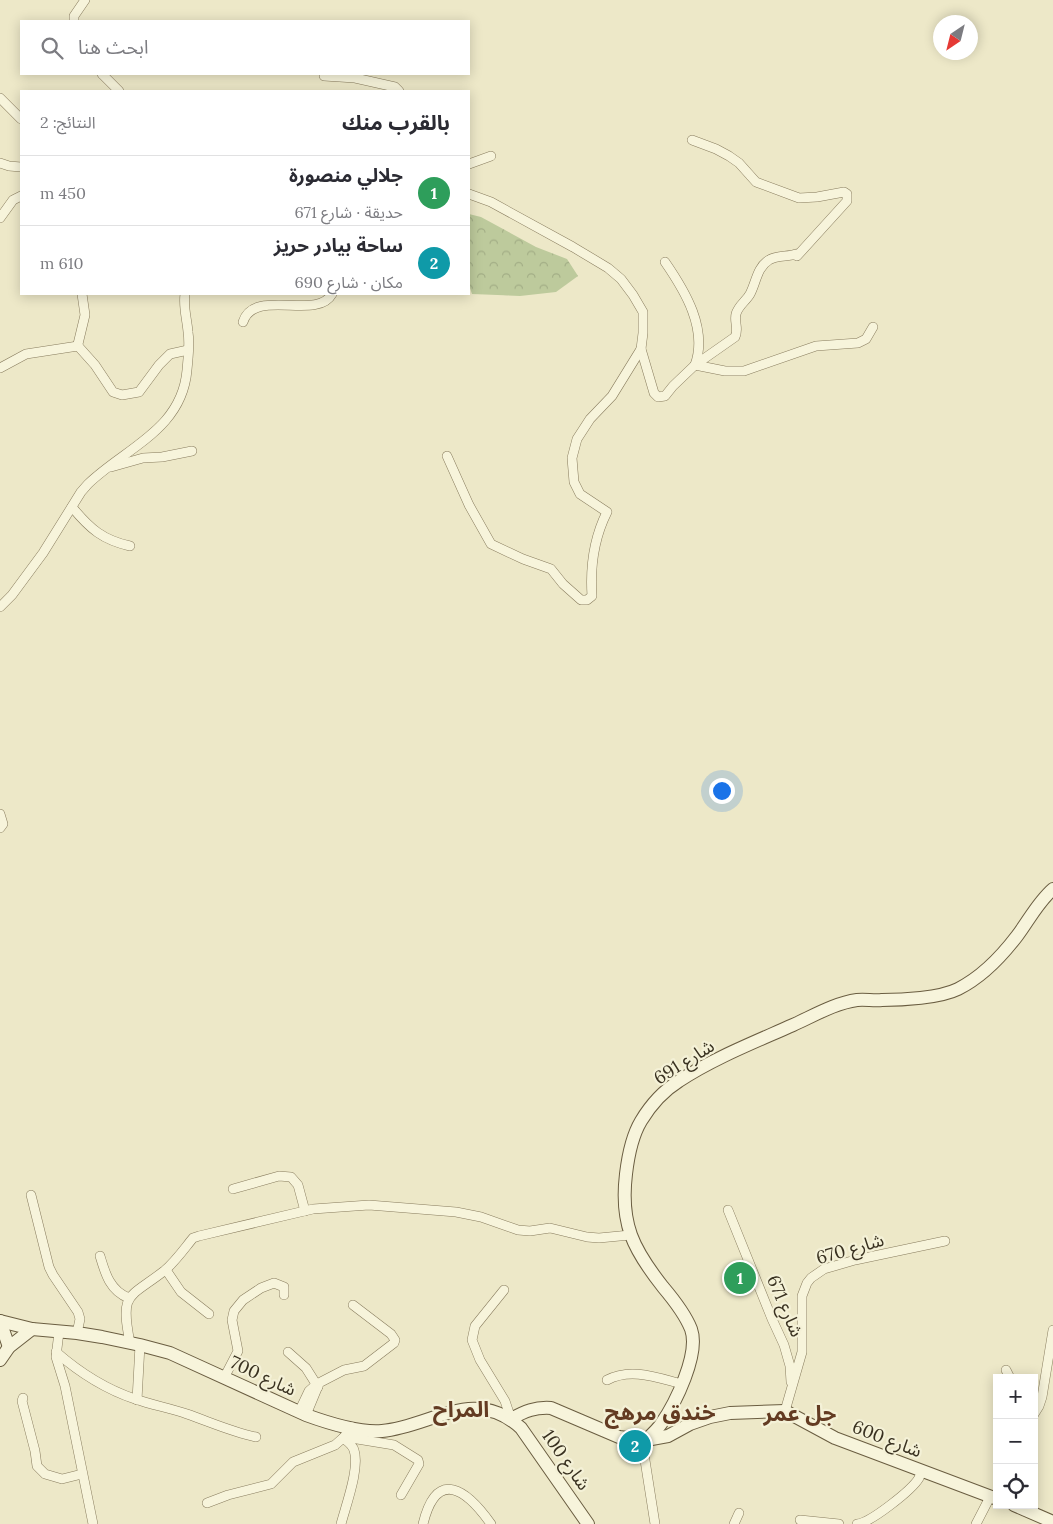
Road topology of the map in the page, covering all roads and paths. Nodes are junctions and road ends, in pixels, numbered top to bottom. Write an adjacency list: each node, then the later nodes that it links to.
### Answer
1 (85, 0): 2 (street)
2 (74, 20)
3 (103, 75): 5 (street)
4 (324, 76): 6 (street)
5 (118, 90)
6 (398, 90)
7 (0, 98): 8 (street)
8 (20, 118)
9 (692, 140): 26 (street)
10 (491, 156): 12 (street)
11 (0, 163): 13 (street)
12 (470, 164)
13 (20, 166)
14 (470, 194): 24 (street)
15 (20, 196): 16 (street)
16 (0, 218)
17 (665, 262): 26 (street)
18 (82, 295): 23 (street)
19 (185, 295): 25 (street)
20 (332, 295): 21 (street)
21 (243, 322)
22 (873, 326): 26 (street)
23 (78, 346): 25 (street); 27 (street)
24 (641, 349): 26 (street); 29 (street)
25 (188, 350): 30 (street)
26 (695, 365)
27 (0, 368)
28 (192, 451): 30 (street)
29 (447, 456)
30 (108, 467): 31 (street)
31 (72, 508): 32 (street); 33 (street)
32 (130, 546)
33 (0, 607)
34 (0, 814): 35 (street)
35 (0, 828)
36 (1053, 889): 41 (main road, شارع 691)
37 (233, 1189): 40 (street)
38 (31, 1195): 54 (street)
39 (728, 1210): 64 (street, شارع 671)
40 (305, 1211): 41 (street); 44 (street)
41 (630, 1235): 63 (main road, شارع 691)
42 (945, 1241): 64 (street, شارع 670)
43 (100, 1256): 47 (street)
44 (166, 1270): 47 (street); 49 (street)
45 (504, 1290): 70 (street)
46 (284, 1295): 60 (street)
47 (129, 1298): 55 (street)
48 (353, 1305): 62 (street)
49 (209, 1314)
50 (0, 1321): 51 (main road, شارع 700); 56 (main road)
51 (32, 1329): 53 (main road, شارع 700); 56 (main road)
52 (1053, 1330): 67 (street)
53 (59, 1332): 54 (main road, شارع 700); 57 (street)
54 (77, 1333): 55 (main road, شارع 700)
55 (135, 1344): 60 (main road, شارع 700); 66 (street)
56 (9, 1347): 59 (main road)
57 (56, 1352): 66 (street); 75 (street)
58 (288, 1352): 62 (street)
59 (0, 1360)
60 (224, 1378): 69 (main road, شارع 700)
61 (607, 1380): 63 (street)
62 (319, 1384): 69 (street)
63 (682, 1384): 73 (main road, شارع 691)
64 (792, 1388): 68 (street, شارع 670)
65 (23, 1398): 75 (street)
66 (138, 1400): 72 (street)
67 (1038, 1408)
68 (785, 1411): 73 (main road, شارع 600); 74 (main road, شارع 600)
69 (303, 1414): 71 (main road, شارع 700)
70 (511, 1419): 71 (main road, شارع 700); 73 (main road, شارع 600); 87 (main road, شارع 100)
71 (347, 1434): 76 (street); 78 (street); 84 (street)
72 (256, 1437)
73 (643, 1440): 88 (street)
74 (922, 1470): 77 (main road, شارع 600); 91 (street)
75 (82, 1474): 83 (street)
76 (401, 1495)
77 (993, 1498): 92 (street)
78 (207, 1503)
79 (1023, 1509): 82 (main road)
80 (739, 1513): 89 (street)
81 (800, 1520): 90 (street)
82 (1053, 1522)
83 (93, 1524)
84 (341, 1524)
85 (423, 1524): 86 (street)
86 (491, 1524)
87 (588, 1524)
88 (654, 1524)
89 (734, 1524)
90 (839, 1524)
91 (857, 1524)
92 (976, 1524)

